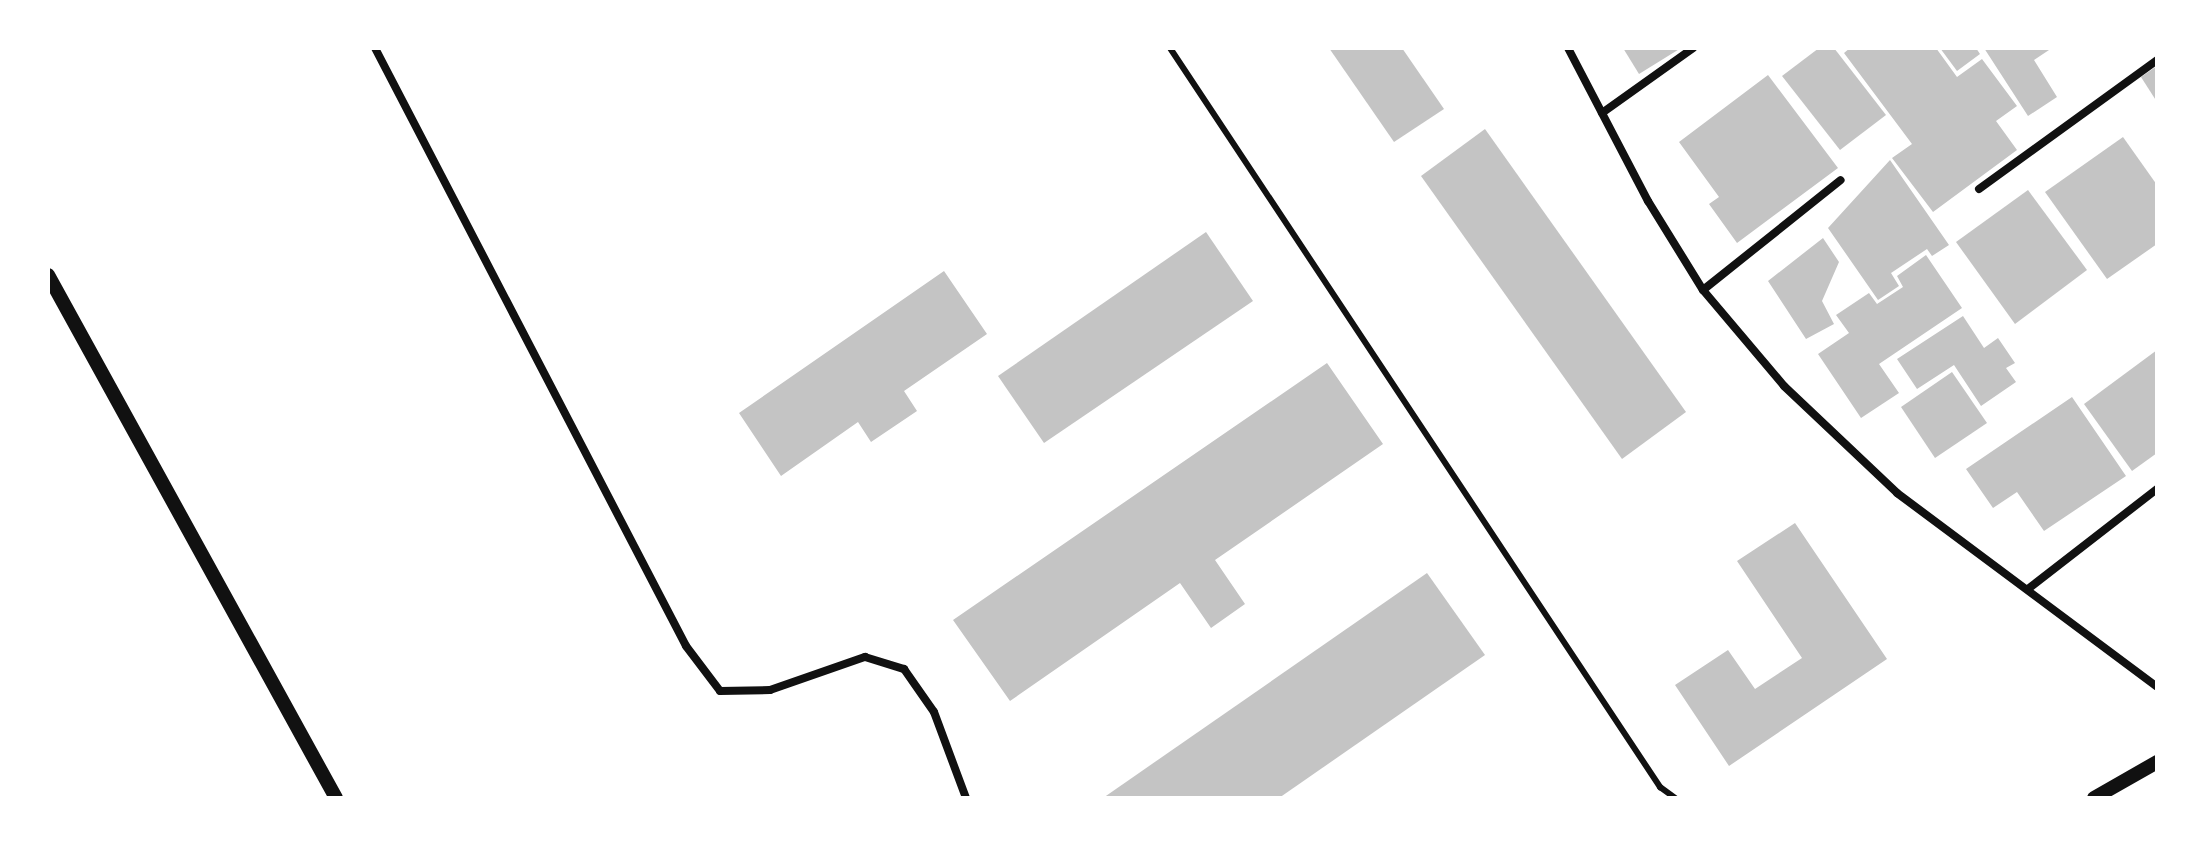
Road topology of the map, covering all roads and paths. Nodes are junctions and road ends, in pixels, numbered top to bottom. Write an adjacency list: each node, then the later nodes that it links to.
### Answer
1 (375, 48): 16 (street)
2 (1170, 48): 17 (lane)
3 (1568, 48): 6 (street)
4 (1693, 48): 6 (street)
5 (2157, 60): 8 (street)
6 (1602, 113): 10 (street)
7 (1841, 180): 10 (street)
8 (1979, 189)
9 (48, 275): 15 (street)
10 (1703, 290): 12 (street)
11 (2157, 489): 12 (street)
12 (2028, 589): 13 (street)
13 (2157, 687)
14 (2157, 762): 18 (street)
15 (336, 798)
16 (966, 798)
17 (1675, 798)
18 (2094, 798)

